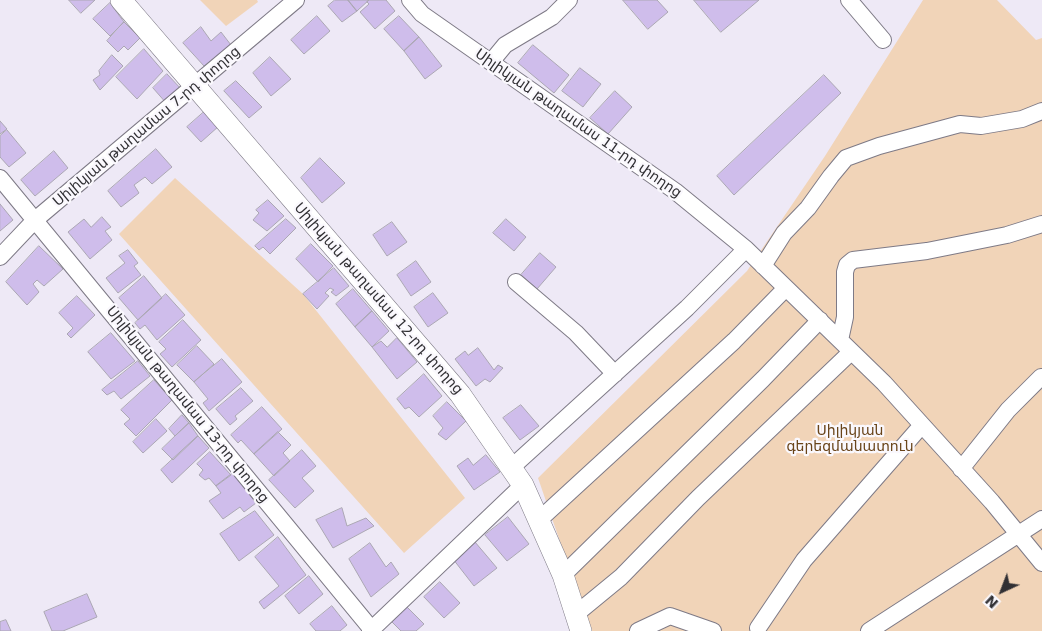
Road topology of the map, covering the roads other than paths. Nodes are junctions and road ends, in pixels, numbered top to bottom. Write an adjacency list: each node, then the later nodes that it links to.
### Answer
1 (121, 0): 8 (main road, Սիլիկյան թաղամաս 12-րդ փողոց)
2 (296, 0): 8 (street, Սիլիկյան թաղամաս 7-րդ փողոց)
3 (410, 0): 7 (street, Սիլիկյան թաղամաս 11-րդ փողոց)
4 (569, 0): 7 (street)
5 (849, 0): 6 (street)
6 (883, 40)
7 (491, 62): 13 (street, Սիլիկյան թաղամաս 11-րդ փողոց)
8 (194, 87): 11 (street, Սիլիկյան թաղամաս 7-րդ փողոց); 24 (main road, Սիլիկյան թաղամաս 12-րդ փողոց)
9 (1042, 111): 15 (street)
10 (0, 178): 11 (street, Սիլիկյան թաղամաս 13-րդ փողոց)
11 (35, 220): 14 (street, Սիլիկյան թաղամաս 7-րդ փողոց); 33 (street, Սիլիկյան թաղամաս 13-րդ փողոց)
12 (1042, 224): 19 (street)
13 (746, 249): 15 (street, Սիլիկյան թաղամաս 11-րդ փողոց); 21 (street)
14 (0, 257)
15 (763, 266): 17 (street, Սիլիկյան թաղամաս 11-րդ փողոց)
16 (516, 282): 21 (street)
17 (786, 288): 18 (street, Սիլիկյան թաղամաս 11-րդ փողոց); 28 (street)
18 (820, 320): 19 (street, Սիլիկյան թաղամաս 11-րդ փողոց); 31 (street)
19 (840, 340): 20 (street, Սիլիկյան թաղամաս 11-րդ փողոց)
20 (851, 352): 23 (street, Սիլիկյան թաղամաս 11-րդ փողոց); 32 (street)
21 (615, 374): 24 (street)
22 (1041, 377): 25 (street)
23 (922, 426): 25 (street, Սիլիկյան թաղամաս 11-րդ փողոց); 34 (street)
24 (512, 466): 26 (main road, Սիլիկյան թաղամաս 12-րդ փողոց)
25 (961, 468): 29 (street, Սիլիկյան թաղամաս 11-րդ փողոց)
26 (523, 485): 28 (main road, Սիլիկյան թաղամաս 12-րդ փողոց); 33 (street)
27 (1042, 519): 29 (street)
28 (539, 520): 31 (main road, Սիլիկյան թաղամաս 12-րդ փողոց)
29 (1018, 535): 30 (street, Սիլիկյան թաղամաս 11-րդ փողոց); 37 (street)
30 (1042, 563)
31 (563, 575): 32 (main road, Սիլիկյան թաղամաս 12-րդ փողոց)
32 (578, 623)
33 (371, 630)
34 (759, 630)
35 (638, 631): 36 (street)
36 (713, 631)
37 (869, 631)

